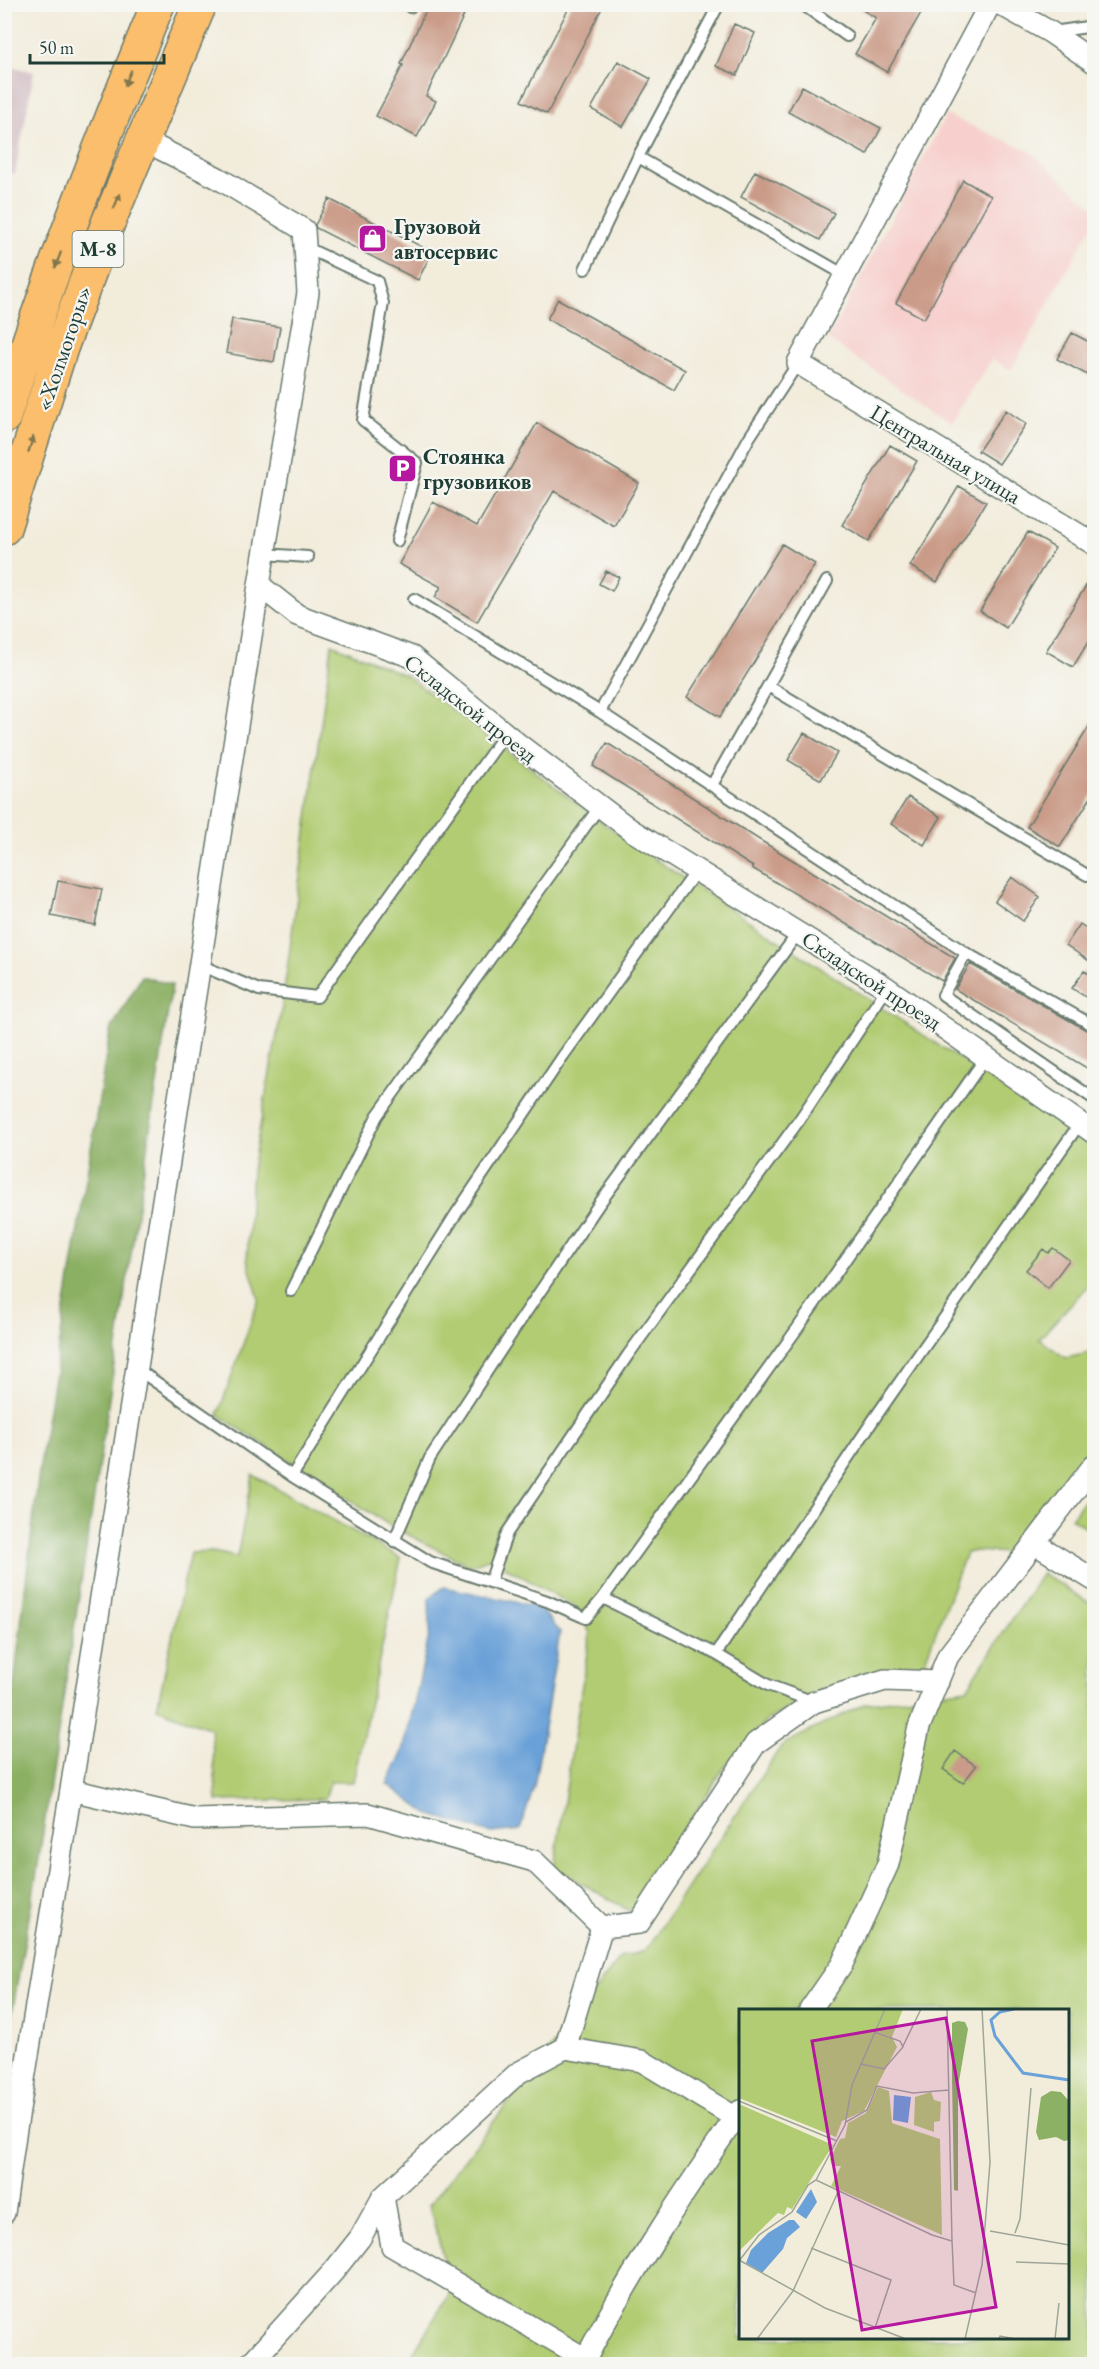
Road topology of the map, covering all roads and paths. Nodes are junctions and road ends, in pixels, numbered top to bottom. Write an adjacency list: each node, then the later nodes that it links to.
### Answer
1 (158, 4): 17 (highway, «Холмогоры» / М-8, one-way to 17)
2 (200, 4): 11 (highway, «Холмогоры» / М-8)
3 (719, 4): 12 (lane)
4 (802, 4): 9 (lane)
5 (990, 4): 15 (street)
6 (1000, 4): 8 (street)
7 (1095, 26): 8 (lane)
8 (1050, 32): 10 (street)
9 (847, 36)
10 (1095, 62)
11 (142, 140): 13 (street); 18 (highway, «Холмогоры» / М-8, one-way to 11)
12 (638, 157): 14 (lane); 15 (lane)
13 (305, 246): 19 (lane); 21 (street)
14 (585, 268)
15 (845, 275): 16 (street)
16 (798, 363): 20 (street, Центральная улица); 27 (lane)
17 (4, 417)
18 (4, 528)
19 (396, 541)
20 (1095, 544)
21 (264, 554): 22 (lane); 24 (street)
22 (308, 556)
23 (827, 581): 26 (lane)
24 (259, 585): 28 (street, Складской проезд); 35 (street)
25 (414, 599): 27 (lane)
26 (768, 686): 29 (lane); 32 (lane)
27 (600, 712): 29 (lane)
28 (505, 734): 30 (street, Складской проезд); 35 (lane)
29 (712, 785): 34 (lane)
30 (600, 806): 31 (street, Складской проезд); 41 (lane)
31 (697, 870): 33 (street, Складской проезд); 44 (lane)
32 (1088, 875)
33 (798, 933): 36 (street, Складской проезд); 45 (lane)
34 (966, 953): 37 (lane); 39 (lane)
35 (200, 964): 42 (street)
36 (887, 987): 38 (street, Складской проезд); 48 (lane)
37 (1095, 1026)
38 (986, 1057): 40 (street, Складской проезд); 49 (lane)
39 (1095, 1099)
40 (1088, 1128): 50 (lane)
41 (291, 1291)
42 (137, 1369): 44 (lane); 53 (street)
43 (1095, 1465): 46 (street)
44 (292, 1476): 45 (lane)
45 (394, 1541): 48 (lane)
46 (1034, 1543): 47 (street); 51 (street)
47 (1095, 1580)
48 (490, 1582): 49 (lane)
49 (603, 1599): 50 (lane)
50 (716, 1654): 52 (lane)
51 (938, 1682): 52 (street); 55 (street)
52 (814, 1702): 54 (street)
53 (71, 1790): 54 (street); 59 (street)
54 (602, 1927): 56 (street)
55 (811, 2009)
56 (565, 2048): 57 (street); 58 (street)
57 (738, 2115): 60 (street)
58 (383, 2197): 60 (street); 61 (street)
59 (4, 2213)
60 (584, 2362)
61 (250, 2364)

